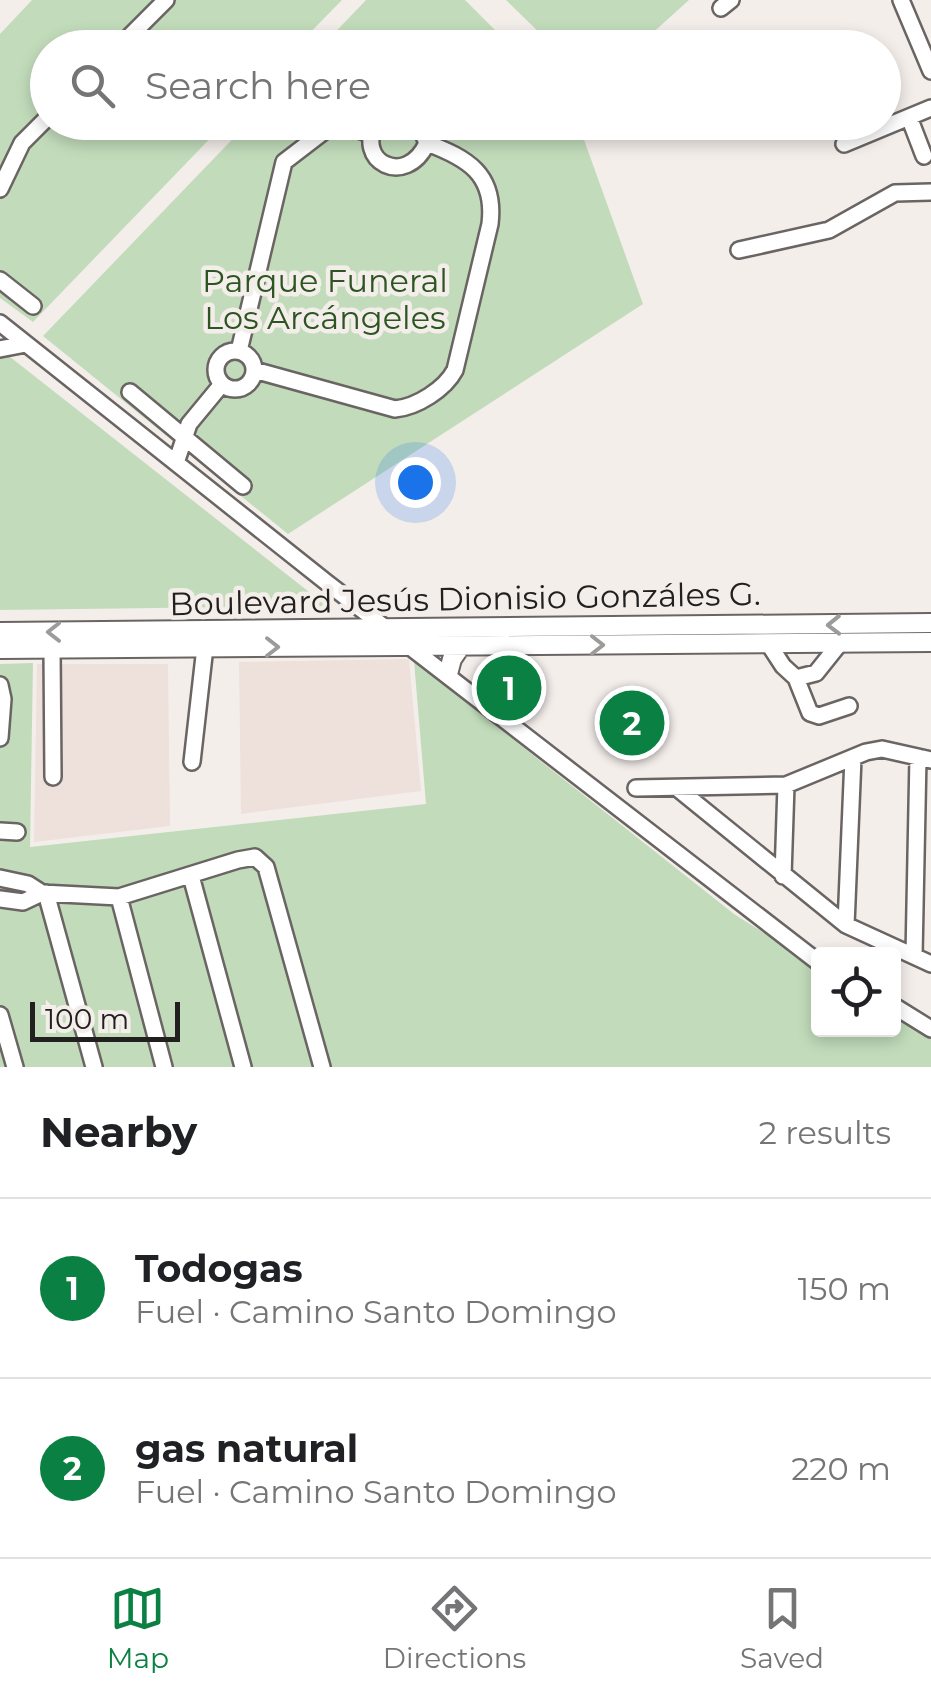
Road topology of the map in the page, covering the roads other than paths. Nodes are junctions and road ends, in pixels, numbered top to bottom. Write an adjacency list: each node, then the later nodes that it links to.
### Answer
1 (166, 0): 3 (street)
2 (901, 0): 4 (street)
3 (136, 30)
4 (931, 70)
5 (931, 108): 6 (street)
6 (909, 117): 7 (street); 15 (street)
7 (901, 120)
8 (30, 135): 16 (street)
9 (313, 140): 24 (street)
10 (373, 140): 13 (street)
11 (425, 140): 13 (street)
12 (854, 140): 14 (street)
13 (426, 143): 25 (street)
14 (844, 144)
15 (924, 156)
16 (0, 189)
17 (931, 192): 18 (street)
18 (739, 250)
19 (0, 280): 20 (street)
20 (34, 306)
21 (0, 323): 22 (street)
22 (26, 344): 23 (street); 29 (street)
23 (0, 349)
24 (239, 352): 25 (street); 26 (street)
25 (254, 370): 26 (street)
26 (222, 384): 28 (street)
27 (130, 392): 28 (street)
28 (184, 435): 29 (street); 30 (street)
29 (176, 463): 32 (street)
30 (243, 486)
31 (931, 624): 32 (main road, Boulevard Jesús Dionisio Gonzáles G., one-way to 32)
32 (388, 627): 33 (main road, Boulevard Jesús Dionisio Gonzáles G., one-way to 33); 40 (street)
33 (0, 632)
34 (931, 642): 36 (main road, Boulevard Jesús Dionisio Gonzáles G.)
35 (768, 643): 36 (main road, Boulevard Jesús Dionisio Gonzáles G.); 39 (main road, Boulevard Jesús Dionisio Gonzáles G., one-way to 35); 45 (street)
36 (840, 643): 45 (street)
37 (205, 646): 40 (main road, Boulevard Jesús Dionisio Gonzáles G., one-way to 40); 42 (main road, Boulevard Jesús Dionisio Gonzáles G.); 53 (street)
38 (461, 646): 39 (main road, Boulevard Jesús Dionisio Gonzáles G.); 40 (main road, Boulevard Jesús Dionisio Gonzáles G.); 43 (main road)
39 (525, 646): 44 (street)
40 (412, 647): 43 (street)
41 (0, 649): 42 (main road, Boulevard Jesús Dionisio Gonzáles G.)
42 (52, 649): 54 (street)
43 (448, 674): 47 (street)
44 (514, 675): 47 (street); 49 (street)
45 (796, 678): 48 (street)
46 (0, 685): 50 (street)
47 (480, 698): 49 (street)
48 (849, 706)
49 (506, 718): 69 (street)
50 (0, 738)
51 (853, 758): 52 (street); 55 (street); 67 (street)
52 (924, 759): 60 (street)
53 (192, 762)
54 (53, 777)
55 (786, 784): 57 (street); 62 (street)
56 (636, 788): 57 (street)
57 (678, 788): 62 (street)
58 (0, 831): 59 (street)
59 (18, 832)
60 (924, 853): 68 (street)
61 (191, 876): 65 (street); 77 (street); 78 (street)
62 (783, 876): 67 (street)
63 (0, 878): 64 (street)
64 (44, 893): 65 (street); 66 (street); 75 (street)
65 (119, 897): 76 (street)
66 (0, 899)
67 (846, 925): 68 (street)
68 (914, 956): 70 (street)
69 (811, 957)
70 (931, 964)
71 (901, 1010): 73 (street)
72 (0, 1016): 74 (street)
73 (931, 1028)
74 (15, 1067)
75 (94, 1067)
76 (164, 1067)
77 (242, 1067)
78 (322, 1067)

